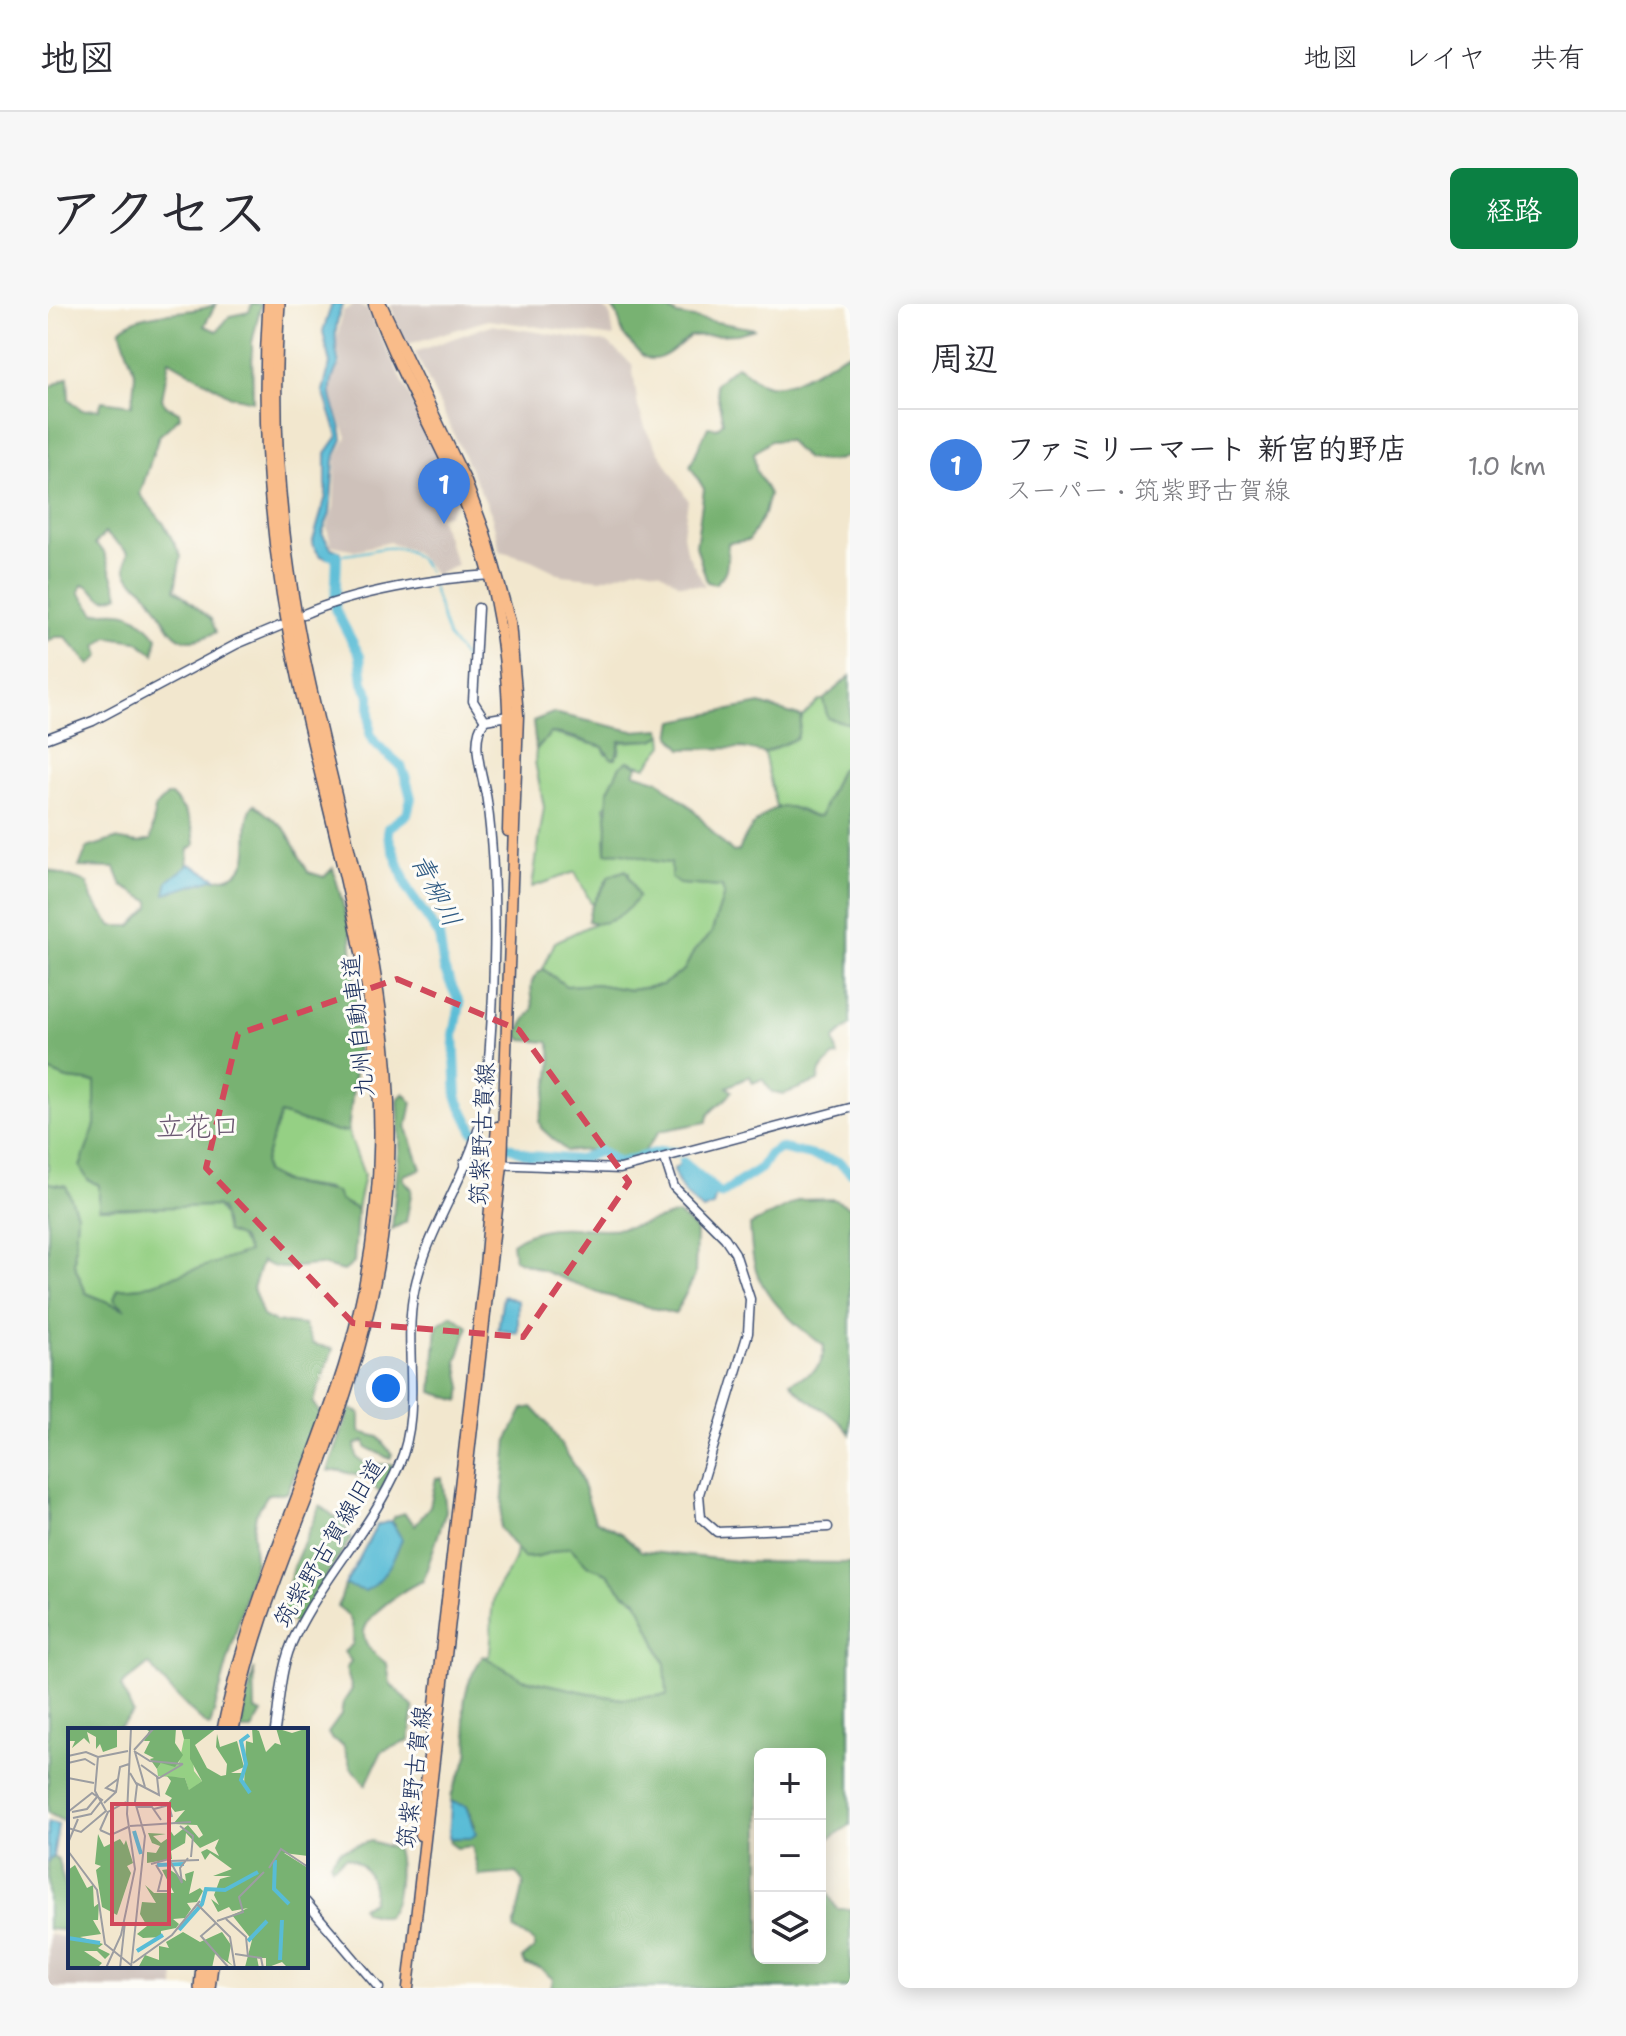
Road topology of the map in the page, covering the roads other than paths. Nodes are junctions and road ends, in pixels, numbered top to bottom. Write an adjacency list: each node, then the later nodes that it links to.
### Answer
1 (269, 304): 17 (highway, 九州自動車道)
2 (279, 304): 18 (highway, 九州自動車道)
3 (374, 304): 5 (main road, 筑紫野古賀線)
4 (381, 304): 9 (main road, 筑紫野古賀線)
5 (491, 575): 7 (street); 9 (main road, 筑紫野古賀線)
6 (478, 608): 10 (street, 筑紫野古賀線旧道)
7 (304, 614)
8 (280, 626): 11 (street)
9 (514, 715): 10 (street); 15 (main road, 筑紫野古賀線)
10 (485, 720): 14 (street, 筑紫野古賀線旧道)
11 (48, 738)
12 (850, 1108): 13 (street)
13 (665, 1159): 15 (street); 16 (street)
14 (464, 1163): 15 (street); 19 (street, 筑紫野古賀線旧道)
15 (498, 1165): 26 (main road, 筑紫野古賀線); 27 (main road, 筑紫野古賀線)
16 (828, 1527)
17 (224, 1728)
18 (233, 1728)
19 (275, 1728)
20 (308, 1904): 25 (street)
21 (202, 1968): 23 (highway)
22 (212, 1968): 24 (highway)
23 (200, 1988)
24 (209, 1988)
25 (379, 1988)
26 (402, 1988)
27 (408, 1988)

